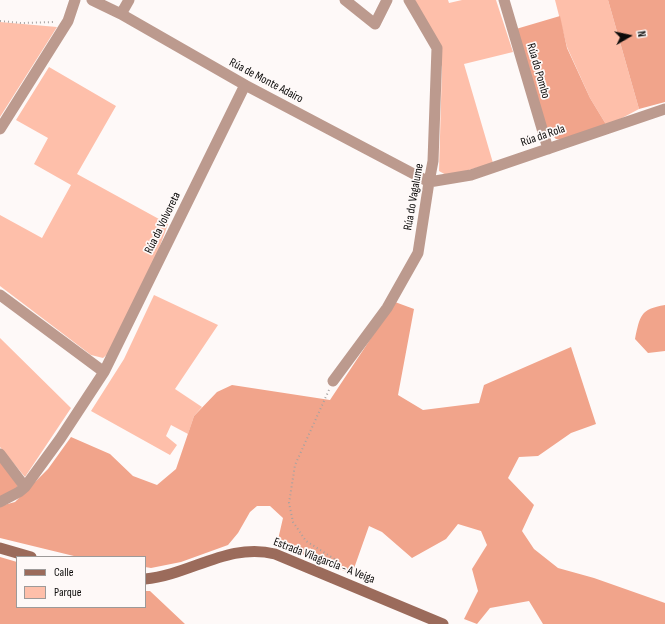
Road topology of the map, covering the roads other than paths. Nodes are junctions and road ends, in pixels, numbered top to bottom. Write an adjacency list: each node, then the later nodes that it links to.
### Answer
1 (76, 0): 11 (street)
2 (92, 0): 8 (street, Rúa de Monte Adairo)
3 (129, 0): 8 (street)
4 (345, 0): 5 (street)
5 (387, 0)
6 (408, 0): 13 (street, Rúa do Vagalume)
7 (504, 0): 12 (street, Rúa do Pombo)
8 (121, 14): 9 (street, Rúa de Monte Adairo)
9 (245, 85): 13 (street, Rúa de Monte Adairo); 15 (street, Rúa da Volvoreta)
10 (665, 109): 12 (street, Rúa da Rola)
11 (0, 129)
12 (548, 149): 13 (street, Rúa da Rola)
13 (429, 182): 16 (street, Rúa do Vagalume)
14 (0, 295): 15 (street)
15 (104, 372): 18 (street, Rúa da Volvoreta)
16 (333, 382)
17 (0, 454): 18 (street)
18 (25, 487): 19 (street, Rúa da Volvoreta)
19 (0, 502)
20 (0, 548): 21 (main road)
21 (28, 556)
22 (146, 579): 23 (main road, Estrada Vilagarcía - A Veiga)
23 (443, 624)

